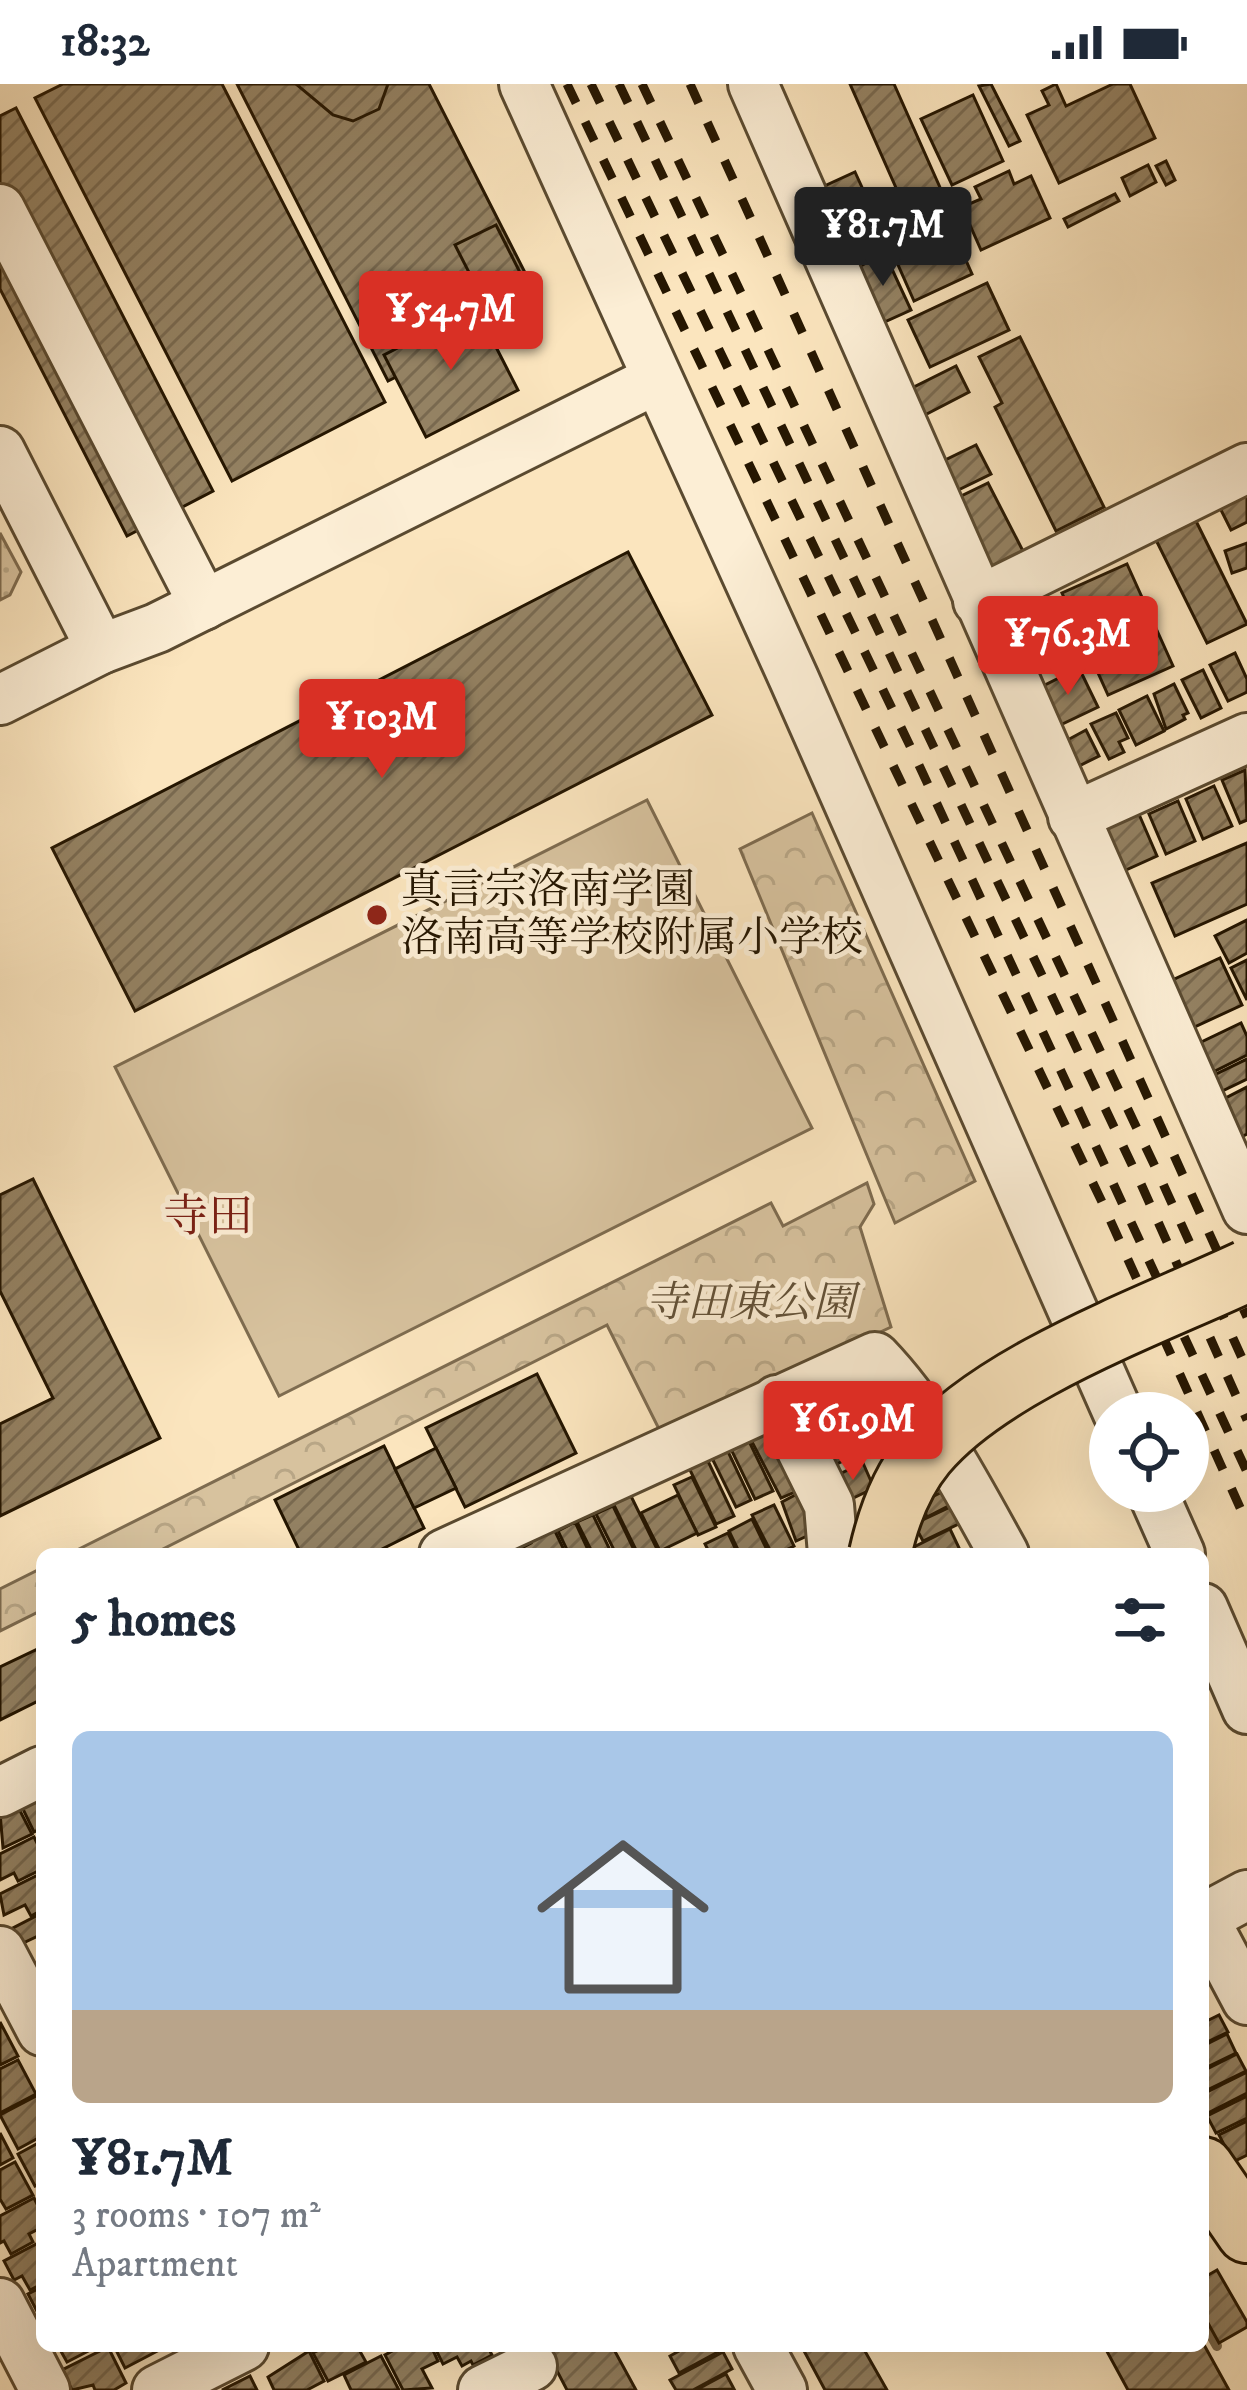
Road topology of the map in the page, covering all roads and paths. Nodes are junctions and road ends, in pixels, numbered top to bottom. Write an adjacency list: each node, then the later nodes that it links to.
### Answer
1 (524, 84): 4 (street)
2 (753, 84): 7 (street)
3 (0, 209): 8 (street)
4 (657, 380): 8 (street); 15 (street)
5 (0, 451): 9 (street)
6 (1247, 468): 7 (street)
7 (978, 602): 12 (street)
8 (205, 605): 9 (street)
9 (101, 649): 10 (street)
10 (0, 700)
11 (1247, 738): 12 (street)
12 (1073, 817): 13 (street)
13 (1247, 1209)
14 (1247, 1271): 21 (main road, bridge)
15 (1109, 1392)
16 (778, 1400): 18 (street); 20 (street); 22 (street)
17 (1161, 1512): 23 (street)
18 (500, 1541): 19 (street)
19 (470, 1548)
20 (833, 1548)
21 (881, 1548)
22 (1001, 1548)
23 (1177, 1548)
24 (1209, 1622): 25 (street)
25 (1247, 1708)
26 (36, 1775): 27 (street)
27 (0, 1792)
28 (1247, 1895): 29 (street)
29 (1209, 1914)
30 (1209, 1928): 32 (street)
31 (20, 1968): 33 (street)
32 (1247, 2000)
33 (36, 2014)
34 (1209, 2177): 35 (main road)
35 (1247, 2232)
36 (0, 2303): 40 (street)
37 (218, 2352): 41 (street)
38 (761, 2352): 43 (street)
39 (532, 2367): 42 (street)
40 (45, 2390)
41 (157, 2390)
42 (483, 2390)
43 (782, 2390)

